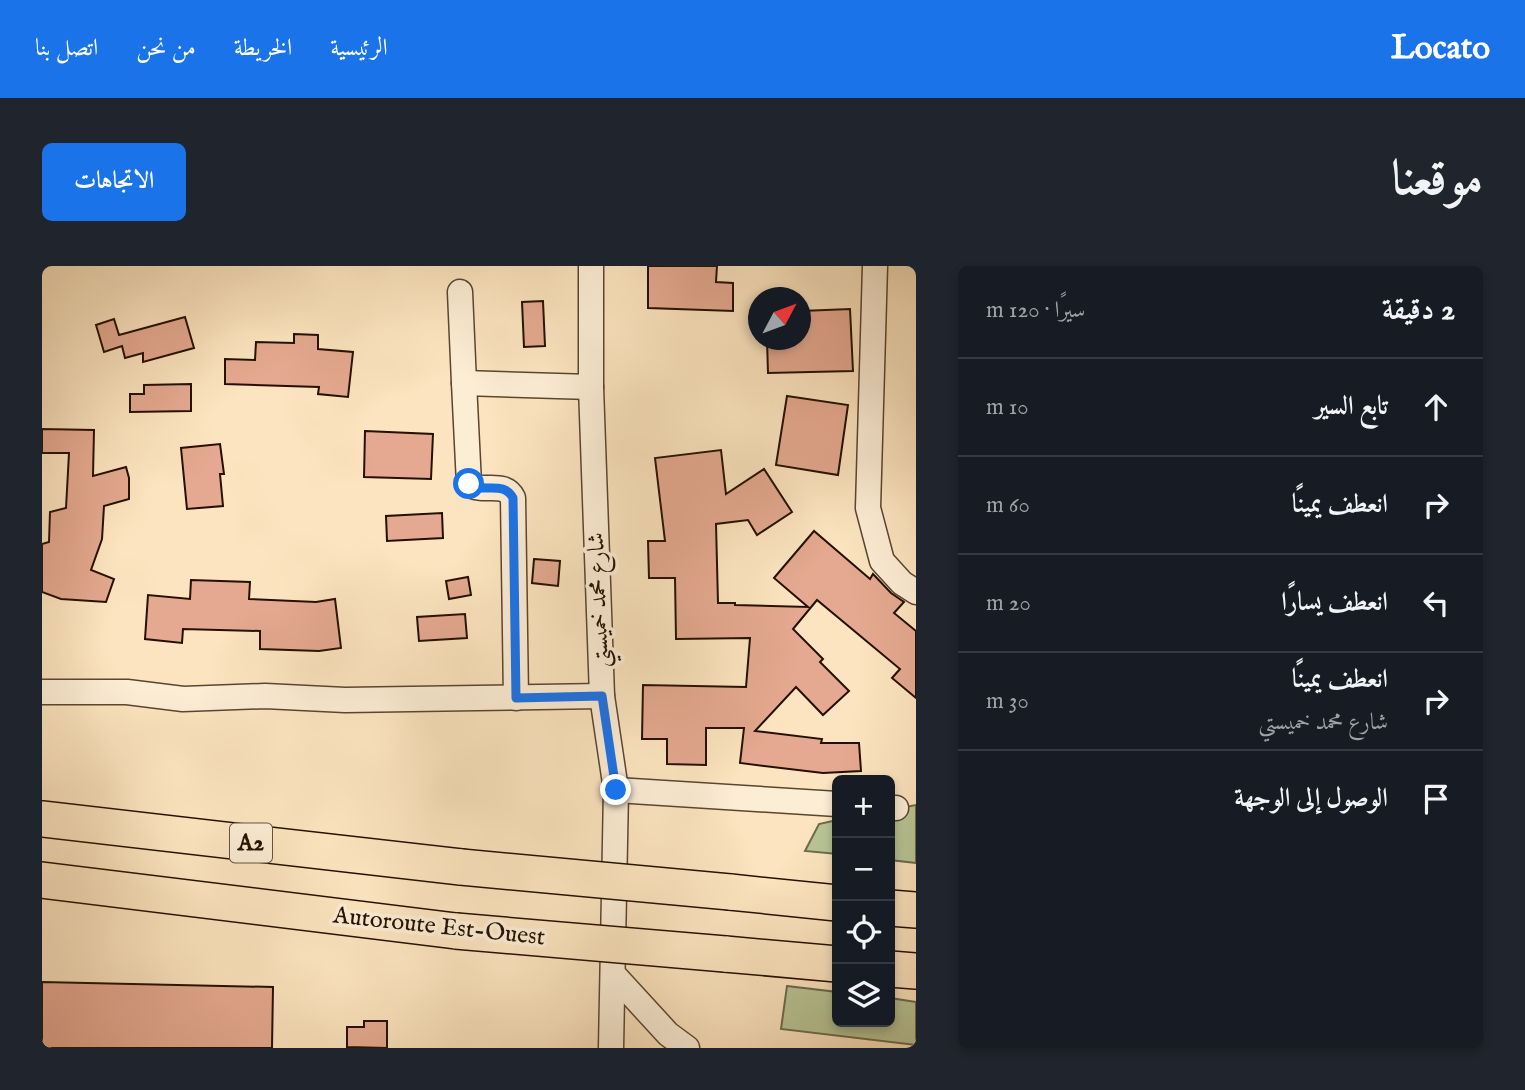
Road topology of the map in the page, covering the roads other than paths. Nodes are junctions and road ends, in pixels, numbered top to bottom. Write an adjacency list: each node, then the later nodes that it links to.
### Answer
1 (591, 266): 5 (street, شارع محمد خميستي)
2 (875, 266): 6 (street)
3 (460, 292): 4 (street)
4 (464, 383): 5 (street); 9 (street)
5 (591, 387): 8 (street, شارع محمد خميستي)
6 (916, 592)
7 (42, 692): 9 (street)
8 (602, 696): 9 (street); 10 (street, شارع محمد خميستي)
9 (516, 698)
10 (616, 790): 11 (street); 20 (street, شارع محمد خميستي)
11 (832, 804)
12 (42, 819): 14 (highway, A2, bridge)
13 (42, 880): 17 (highway, Autoroute Est-Ouest, bridge)
14 (832, 902)
15 (895, 908): 16 (highway)
16 (916, 910)
17 (832, 964)
18 (895, 969): 19 (highway)
19 (916, 971)
20 (614, 975): 21 (street, شارع محمد خميستي); 22 (street)
21 (611, 1048)
22 (687, 1048)

